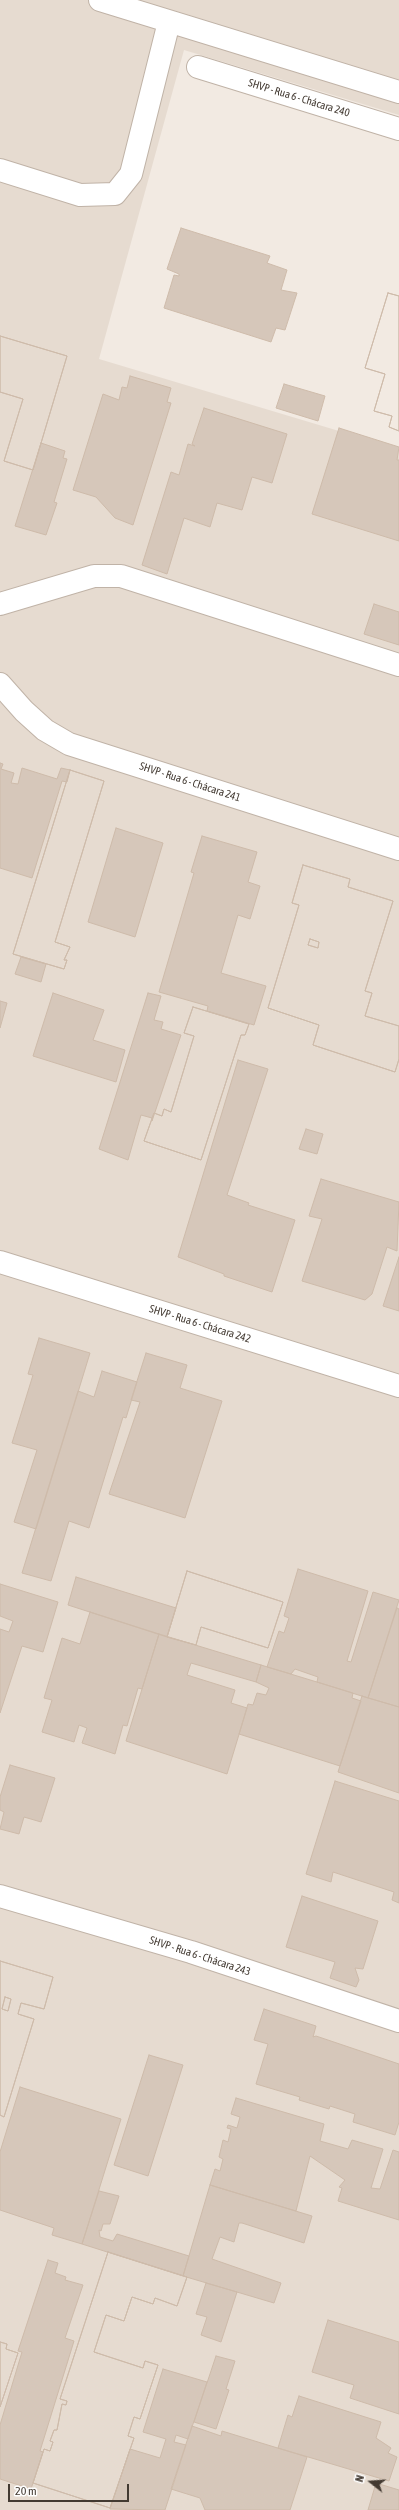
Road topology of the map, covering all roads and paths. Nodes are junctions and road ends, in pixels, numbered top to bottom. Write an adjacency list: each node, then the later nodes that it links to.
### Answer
1 (100, 0): 2 (street)
2 (169, 22): 4 (street); 6 (street)
3 (198, 67): 5 (street, SHVP - Rua 6 - Chácara 240)
4 (399, 92)
5 (399, 129)
6 (0, 170)
7 (0, 604): 8 (street)
8 (399, 665)
9 (0, 684): 10 (street, SHVP - Rua 6 - Chácara 241)
10 (399, 849)
11 (0, 1262): 12 (street, SHVP - Rua 6 - Chácara 242)
12 (399, 1386)
13 (0, 1896): 14 (street, SHVP - Rua 6 - Chácara 243)
14 (399, 2021)

